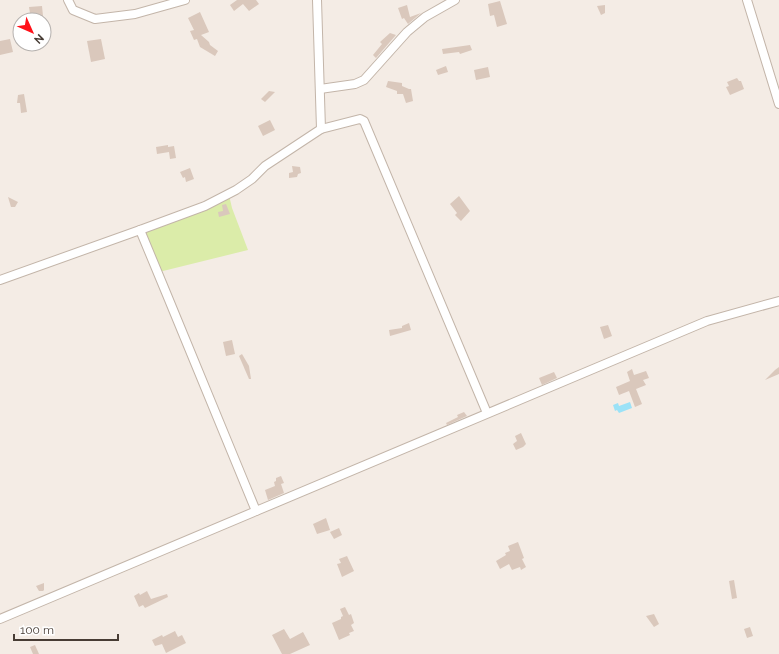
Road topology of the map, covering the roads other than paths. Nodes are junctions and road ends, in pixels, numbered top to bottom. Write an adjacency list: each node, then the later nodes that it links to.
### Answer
1 (68, 0): 2 (street)
2 (185, 0)
3 (316, 0): 6 (street)
4 (455, 0): 6 (street)
5 (747, 0): 7 (street)
6 (320, 89): 8 (street)
7 (779, 104)
8 (321, 129): 9 (street); 12 (street)
9 (140, 230): 10 (street); 13 (street)
10 (0, 280)
11 (779, 301): 12 (street)
12 (487, 413): 13 (street)
13 (256, 511): 14 (street)
14 (0, 619)

